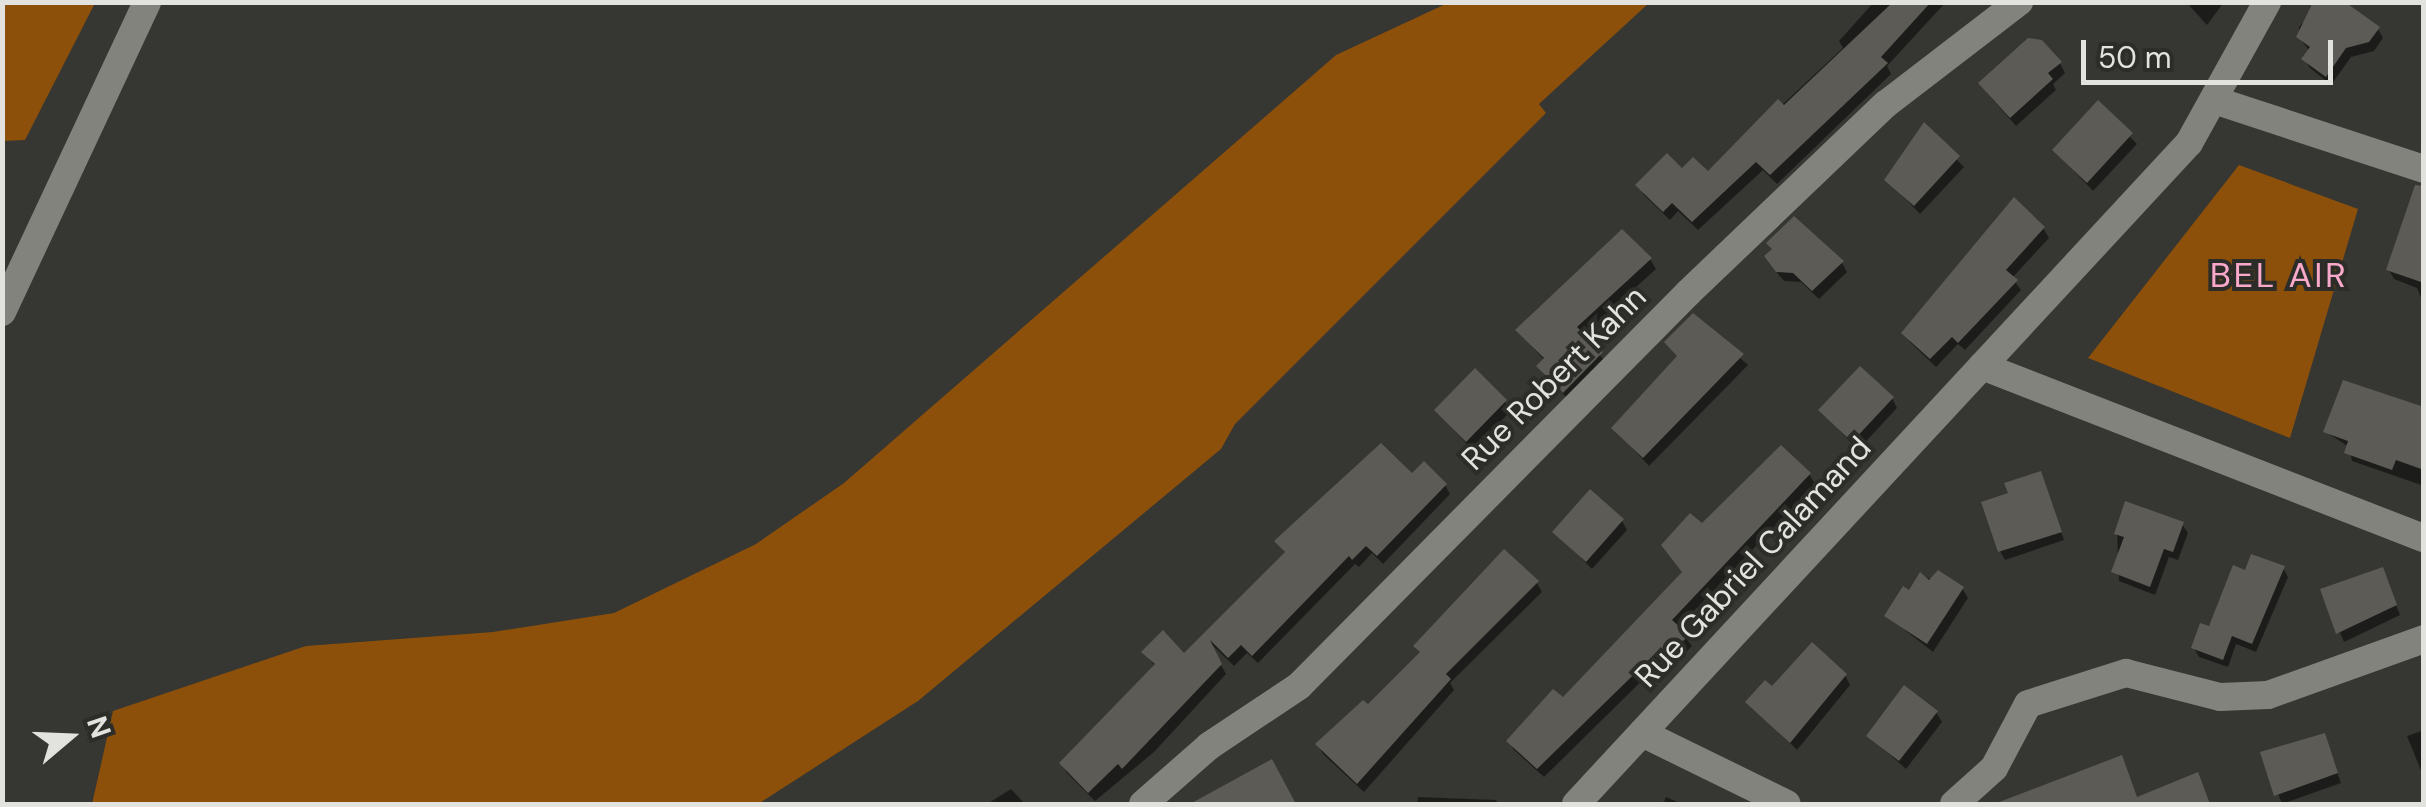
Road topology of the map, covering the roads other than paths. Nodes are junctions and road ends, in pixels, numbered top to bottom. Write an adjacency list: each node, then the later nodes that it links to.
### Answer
1 (148, 2): 6 (street)
2 (2019, 2): 11 (street, Rue Robert Kahn)
3 (2267, 2): 4 (street, Rue Gabriel Calamand)
4 (2214, 100): 5 (street); 7 (street, Rue Gabriel Calamand)
5 (2424, 169)
6 (2, 312)
7 (1982, 366): 8 (street); 10 (street, Rue Gabriel Calamand)
8 (2424, 538)
9 (2424, 639): 14 (street)
10 (1642, 733): 12 (street, Rue Gabriel Calamand); 13 (street)
11 (1142, 804)
12 (1576, 804)
13 (1786, 804)
14 (1954, 804)

